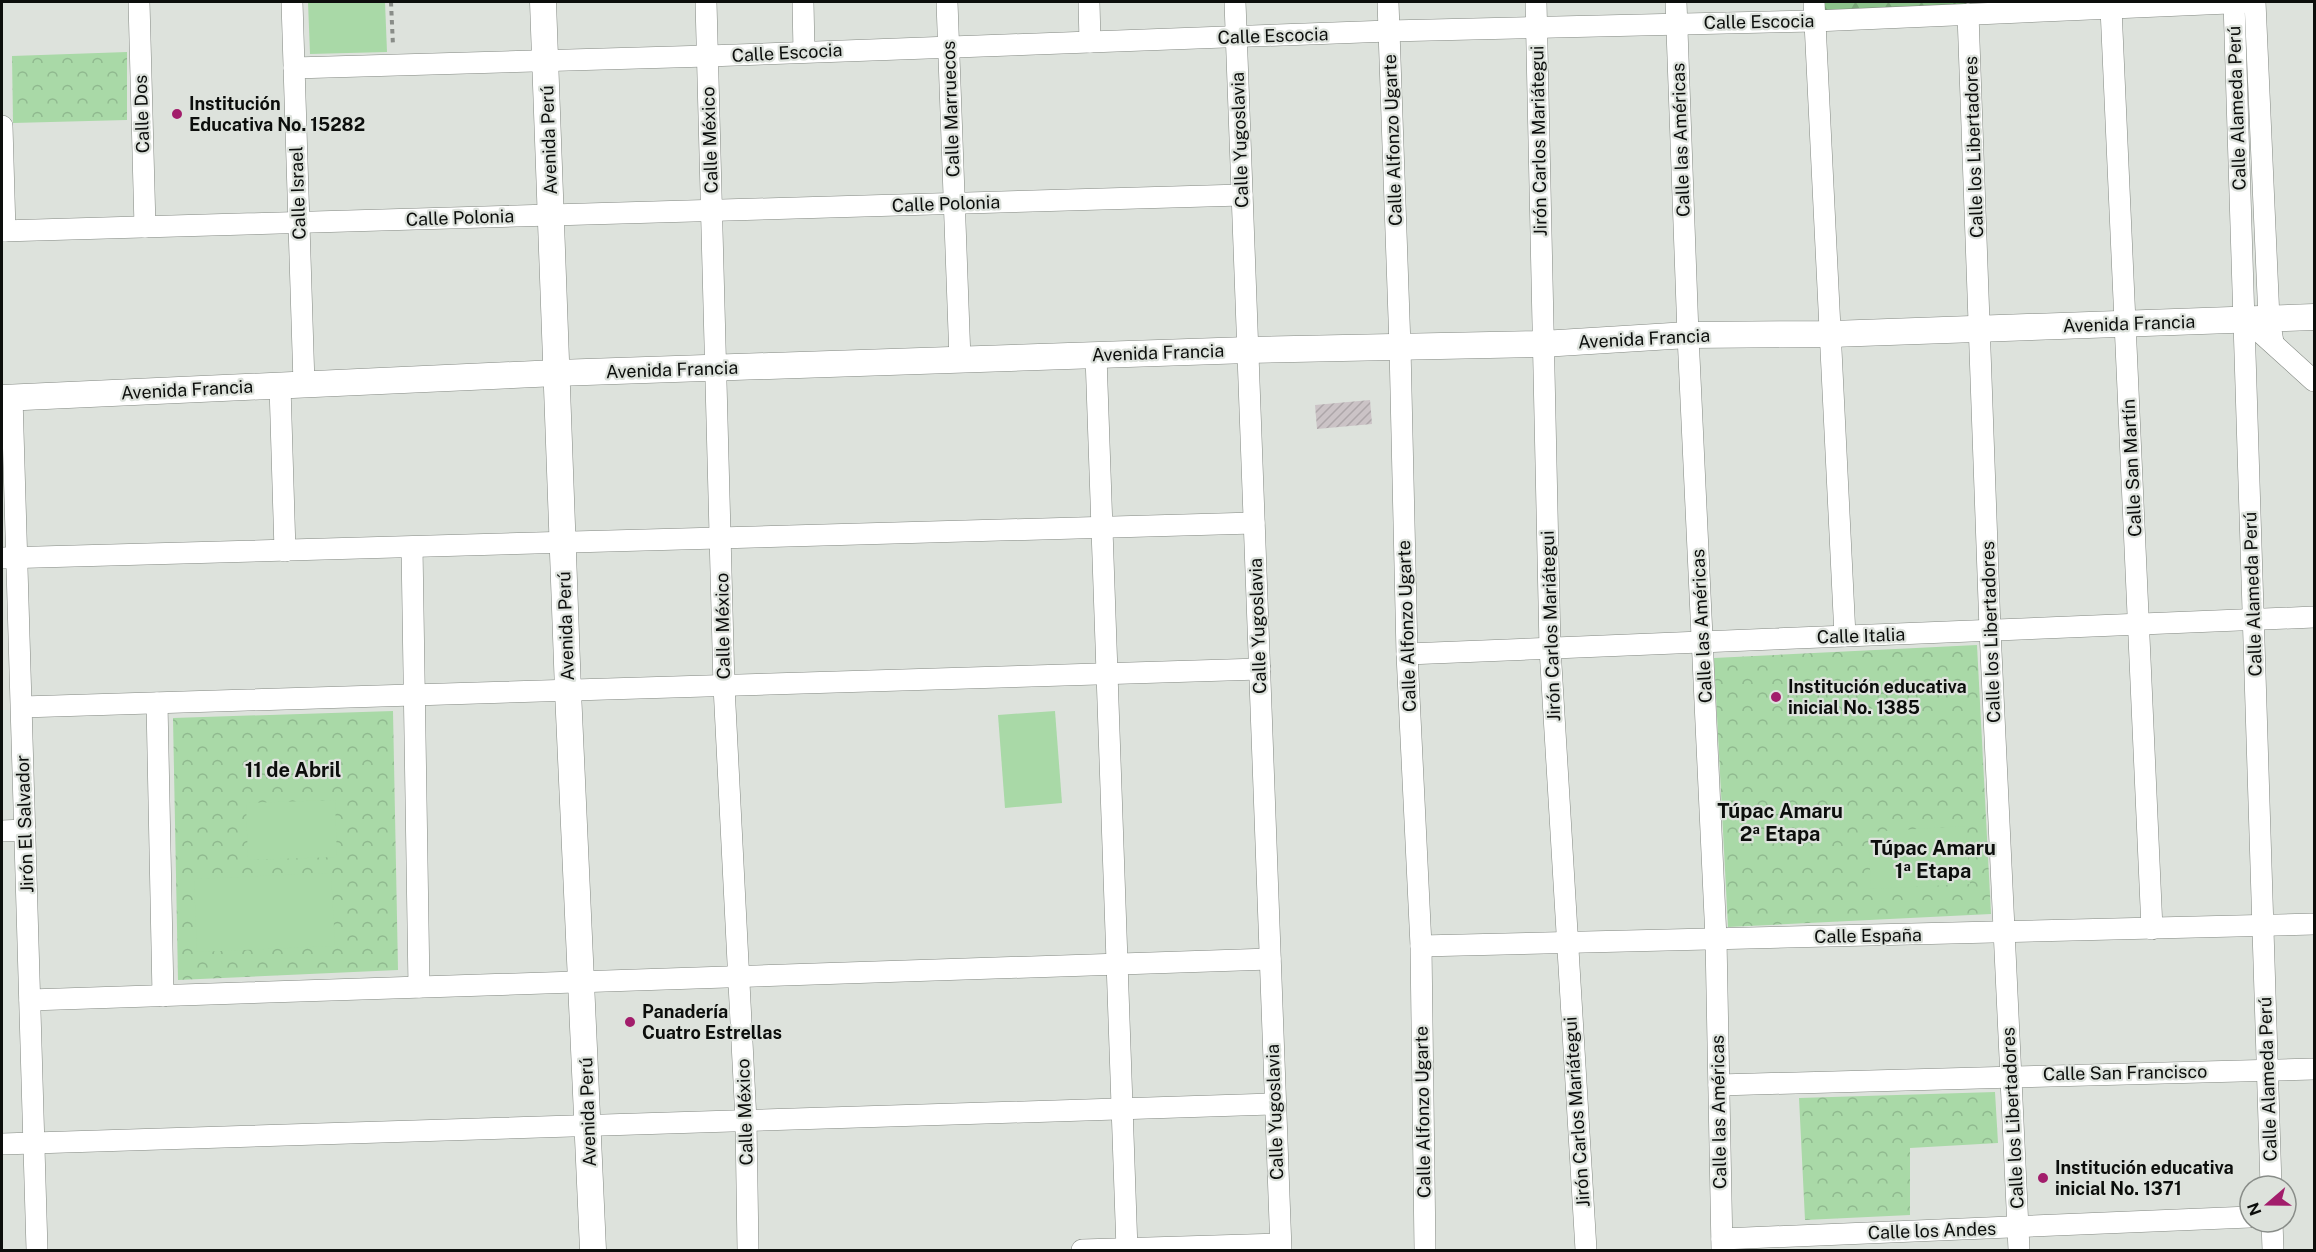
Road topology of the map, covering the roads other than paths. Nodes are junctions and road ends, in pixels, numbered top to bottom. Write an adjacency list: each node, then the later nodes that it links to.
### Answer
1 (139, 2): 33 (street, Calle Dos)
2 (292, 2): 26 (street, Calle Israel)
3 (543, 2): 25 (street, Avenida Perú)
4 (706, 2): 24 (street, Calle México)
5 (803, 2): 23 (street)
6 (947, 2): 22 (street, Calle Marruecos)
7 (1089, 2): 21 (street)
8 (1235, 2): 20 (street, Calle Yugoslavia)
9 (1388, 2): 19 (street, Calle Alfonzo Ugarte)
10 (1536, 2): 18 (street, Jirón Carlos Mariátegui)
11 (1676, 2): 17 (street, Calle las Américas)
12 (2234, 2): 13 (street, Calle Escocia); 14 (street, Calle Escocia); 36 (street, Calle Alameda Perú)
13 (2253, 2): 39 (street)
14 (2111, 8): 16 (street, Calle Escocia); 37 (street, Calle San Martín)
15 (1814, 11): 16 (street, Calle Escocia); 17 (street, Calle Escocia); 40 (street)
16 (1968, 14): 38 (street, Calle los Libertadores)
17 (1677, 23): 18 (street, Calle Escocia); 41 (street, Calle las Américas)
18 (1537, 29): 19 (street, Calle Escocia); 42 (street, Jirón Carlos Mariátegui)
19 (1389, 31): 20 (street, Calle Escocia); 43 (street, Calle Alfonzo Ugarte)
20 (1237, 37): 21 (street, Calle Escocia); 28 (street, Calle Yugoslavia)
21 (1090, 42): 22 (street, Calle Escocia)
22 (948, 46): 23 (street, Calle Escocia); 29 (street, Calle Marruecos)
23 (804, 51): 24 (street, Calle Escocia)
24 (708, 56): 25 (street, Calle Escocia); 30 (street, Calle México)
25 (546, 62): 26 (street, Calle Escocia); 31 (street, Avenida Perú)
26 (294, 68): 32 (street, Calle Israel)
27 (2, 126): 34 (street)
28 (1242, 195): 29 (street, Calle Polonia); 44 (street, Calle Yugoslavia)
29 (954, 203): 30 (street, Calle Polonia); 46 (street, Calle Marruecos)
30 (712, 211): 31 (street, Calle Polonia); 47 (street, Calle México)
31 (551, 215): 32 (street, Calle Polonia); 48 (street, Avenida Perú)
32 (299, 223): 33 (street, Calle Polonia); 50 (street, Calle Israel)
33 (145, 227): 34 (street, Calle Polonia)
34 (3, 231)
35 (2314, 317): 39 (street, Avenida Francia)
36 (2243, 319): 37 (street, Avenida Francia); 39 (street, Avenida Francia); 60 (street, Calle Alameda Perú)
37 (2125, 324): 38 (street, Avenida Francia); 61 (street, Calle San Martín)
38 (1981, 329): 40 (street, Avenida Francia); 62 (street, Calle los Libertadores)
39 (2271, 330): 49 (street)
40 (1832, 334): 41 (street, Avenida Francia); 63 (street)
41 (1688, 335): 42 (street, Avenida Francia); 64 (street, Calle las Américas)
42 (1542, 344): 43 (street, Avenida Francia); 65 (street, Jirón Carlos Mariátegui)
43 (1400, 347): 44 (street, Avenida Francia); 66 (street, Calle Alfonzo Ugarte)
44 (1248, 350): 45 (street, Avenida Francia); 52 (street, Calle Yugoslavia)
45 (1096, 356): 46 (street, Avenida Francia); 53 (street)
46 (960, 360): 47 (street, Avenida Francia)
47 (717, 369): 48 (street, Avenida Francia); 54 (street, Calle México)
48 (557, 373): 50 (street, Avenida Francia); 55 (street, Avenida Perú)
49 (2314, 381)
50 (292, 385): 51 (street, Avenida Francia); 57 (street, Calle Israel)
51 (7, 398): 58 (street, Jirón El Salvador)
52 (1254, 523): 53 (street); 67 (street, Calle Yugoslavia)
53 (1102, 528): 54 (street); 68 (street)
54 (720, 538): 55 (street); 69 (street, Calle México)
55 (563, 543): 56 (street); 70 (street, Avenida Perú)
56 (412, 547): 57 (street); 71 (street)
57 (285, 551): 58 (street)
58 (9, 558): 73 (street, Jirón El Salvador)
59 (2314, 617): 60 (street, Calle Italia)
60 (2255, 620): 61 (street, Calle Italia); 77 (street, Calle Alameda Perú)
61 (2139, 624): 62 (street, Calle Italia); 78 (street, Calle San Martín)
62 (1990, 630): 63 (street, Calle Italia); 79 (street, Calle los Libertadores)
63 (1845, 636): 64 (street, Calle Italia)
64 (1704, 642): 65 (street, Calle Italia); 80 (street, Calle las Américas)
65 (1550, 648): 66 (street, Calle Italia); 81 (street, Jirón Carlos Mariátegui)
66 (1407, 654): 82 (street, Calle Alfonzo Ugarte)
67 (1260, 669): 68 (street); 83 (street, Calle Yugoslavia)
68 (1107, 674): 69 (street); 84 (street)
69 (724, 686): 70 (street); 85 (street, Calle México)
70 (568, 691): 71 (street); 86 (street, Avenida Perú)
71 (414, 695): 72 (street); 87 (street)
72 (157, 703): 73 (street); 88 (street)
73 (22, 707): 74 (street, Jirón El Salvador)
74 (25, 830): 75 (street); 89 (street, Jirón El Salvador)
75 (2, 831)
76 (2314, 924): 77 (street, Calle España)
77 (2263, 926): 78 (street, Calle España); 90 (street, Calle Alameda Perú)
78 (2152, 929): 79 (street, Calle España)
79 (2006, 932): 80 (street, Calle España); 92 (street, Calle los Libertadores)
80 (1716, 939): 81 (street, Calle España); 93 (street, Calle las Américas)
81 (1566, 944): 82 (street, Calle España); 112 (street, Jirón Carlos Mariátegui)
82 (1421, 946): 111 (street, Calle Alfonzo Ugarte)
83 (1270, 959): 84 (street); 94 (street, Calle Yugoslavia)
84 (1118, 964): 85 (street); 95 (street)
85 (739, 977): 86 (street); 96 (street, Calle México)
86 (582, 982): 87 (street); 97 (street, Avenida Perú)
87 (419, 987): 88 (street)
88 (164, 996): 89 (street)
89 (30, 1000): 98 (street, Jirón El Salvador)
90 (2269, 1069): 91 (street, Calle San Francisco); 92 (street, Calle San Francisco); 100 (street, Calle Alameda Perú)
91 (2314, 1069)
92 (2010, 1076): 93 (street, Calle San Francisco); 102 (street, Calle los Libertadores)
93 (1719, 1085): 104 (street, Calle las Américas)
94 (1275, 1104): 95 (street); 105 (street, Calle Yugoslavia)
95 (1123, 1109): 96 (street); 106 (street)
96 (746, 1121): 97 (street); 109 (street, Calle México)
97 (588, 1126): 98 (street); 108 (street, Avenida Perú)
98 (34, 1143): 99 (street); 107 (street, Jirón El Salvador)
99 (2, 1144)
100 (2271, 1174)
101 (2238, 1218): 102 (street, Calle los Andes)
102 (2018, 1228): 104 (street, Calle los Andes); 113 (street, Calle los Libertadores)
103 (2272, 1234): 114 (street)
104 (1722, 1245)
105 (1280, 1247): 106 (street)
106 (1127, 1250): 110 (street)
107 (38, 1251)
108 (593, 1251)
109 (748, 1251)
110 (1082, 1251)
111 (1425, 1251)
112 (1586, 1251)
113 (2019, 1251)
114 (2273, 1251)

